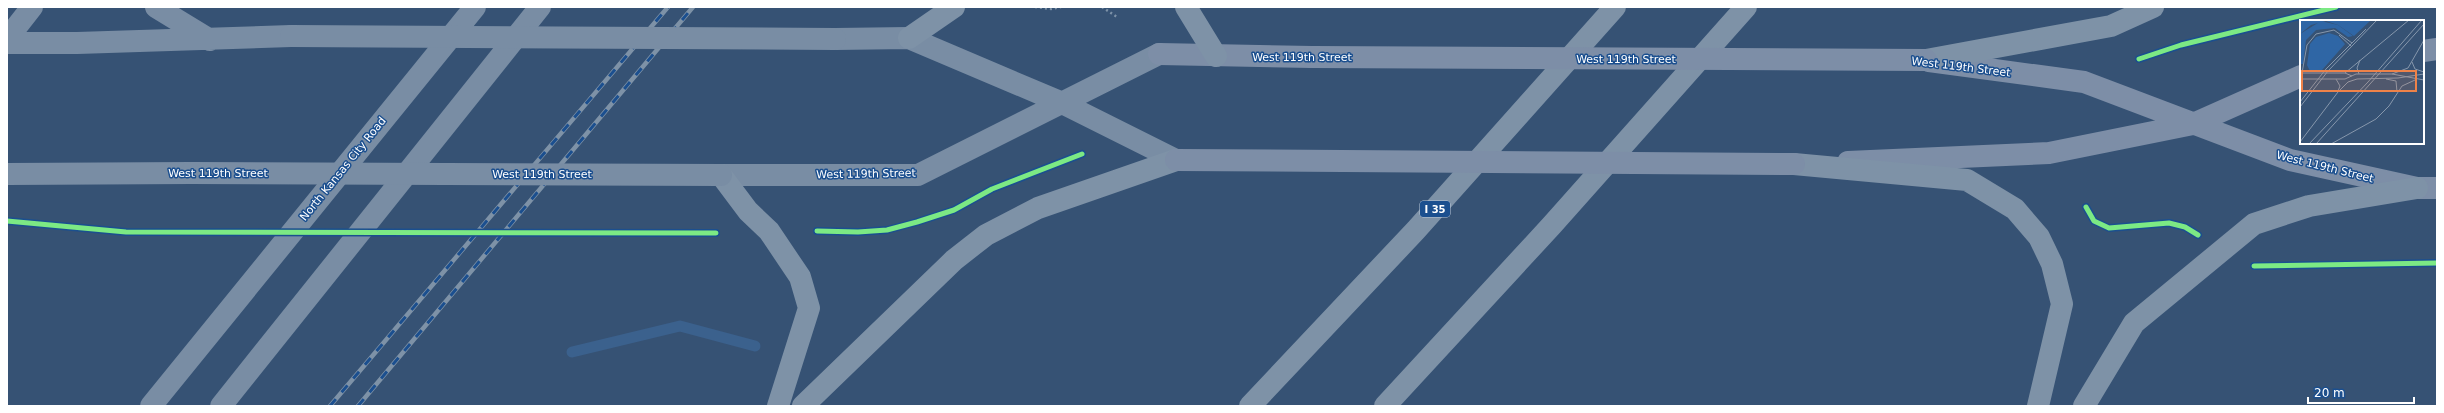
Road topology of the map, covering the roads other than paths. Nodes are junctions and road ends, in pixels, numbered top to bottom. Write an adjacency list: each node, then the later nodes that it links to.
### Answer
1 (32, 7): 11 (main road)
2 (156, 7): 12 (main road)
3 (475, 7): 26 (main road, North Kansas City Road)
4 (540, 7): 27 (main road)
5 (954, 7): 10 (highway)
6 (1186, 7): 16 (highway)
7 (1615, 7): 30 (highway, I 35)
8 (1746, 7): 31 (highway)
9 (2154, 7): 17 (highway)
10 (909, 38): 12 (main road, bridge); 19 (main road)
11 (7, 39)
12 (210, 40): 13 (main road)
13 (7, 43)
14 (2437, 49): 15 (main road)
15 (2424, 51)
16 (1216, 56): 17 (main road, West 119th Street, bridge); 19 (main road, West 119th Street)
17 (1926, 60): 20 (main road, West 119th Street)
18 (2300, 76): 20 (main road)
19 (1060, 102): 21 (main road); 24 (main road, West 119th Street)
20 (2193, 124): 22 (main road); 25 (main road, West 119th Street)
21 (1176, 160): 22 (main road, bridge); 29 (highway)
22 (1794, 164): 32 (highway)
23 (7, 174): 24 (main road, West 119th Street, bridge)
24 (721, 174): 28 (highway)
25 (2427, 188): 33 (highway)
26 (151, 406)
27 (221, 406)
28 (778, 406)
29 (803, 406)
30 (1250, 406)
31 (1385, 406)
32 (2038, 406)
33 (2084, 406)

